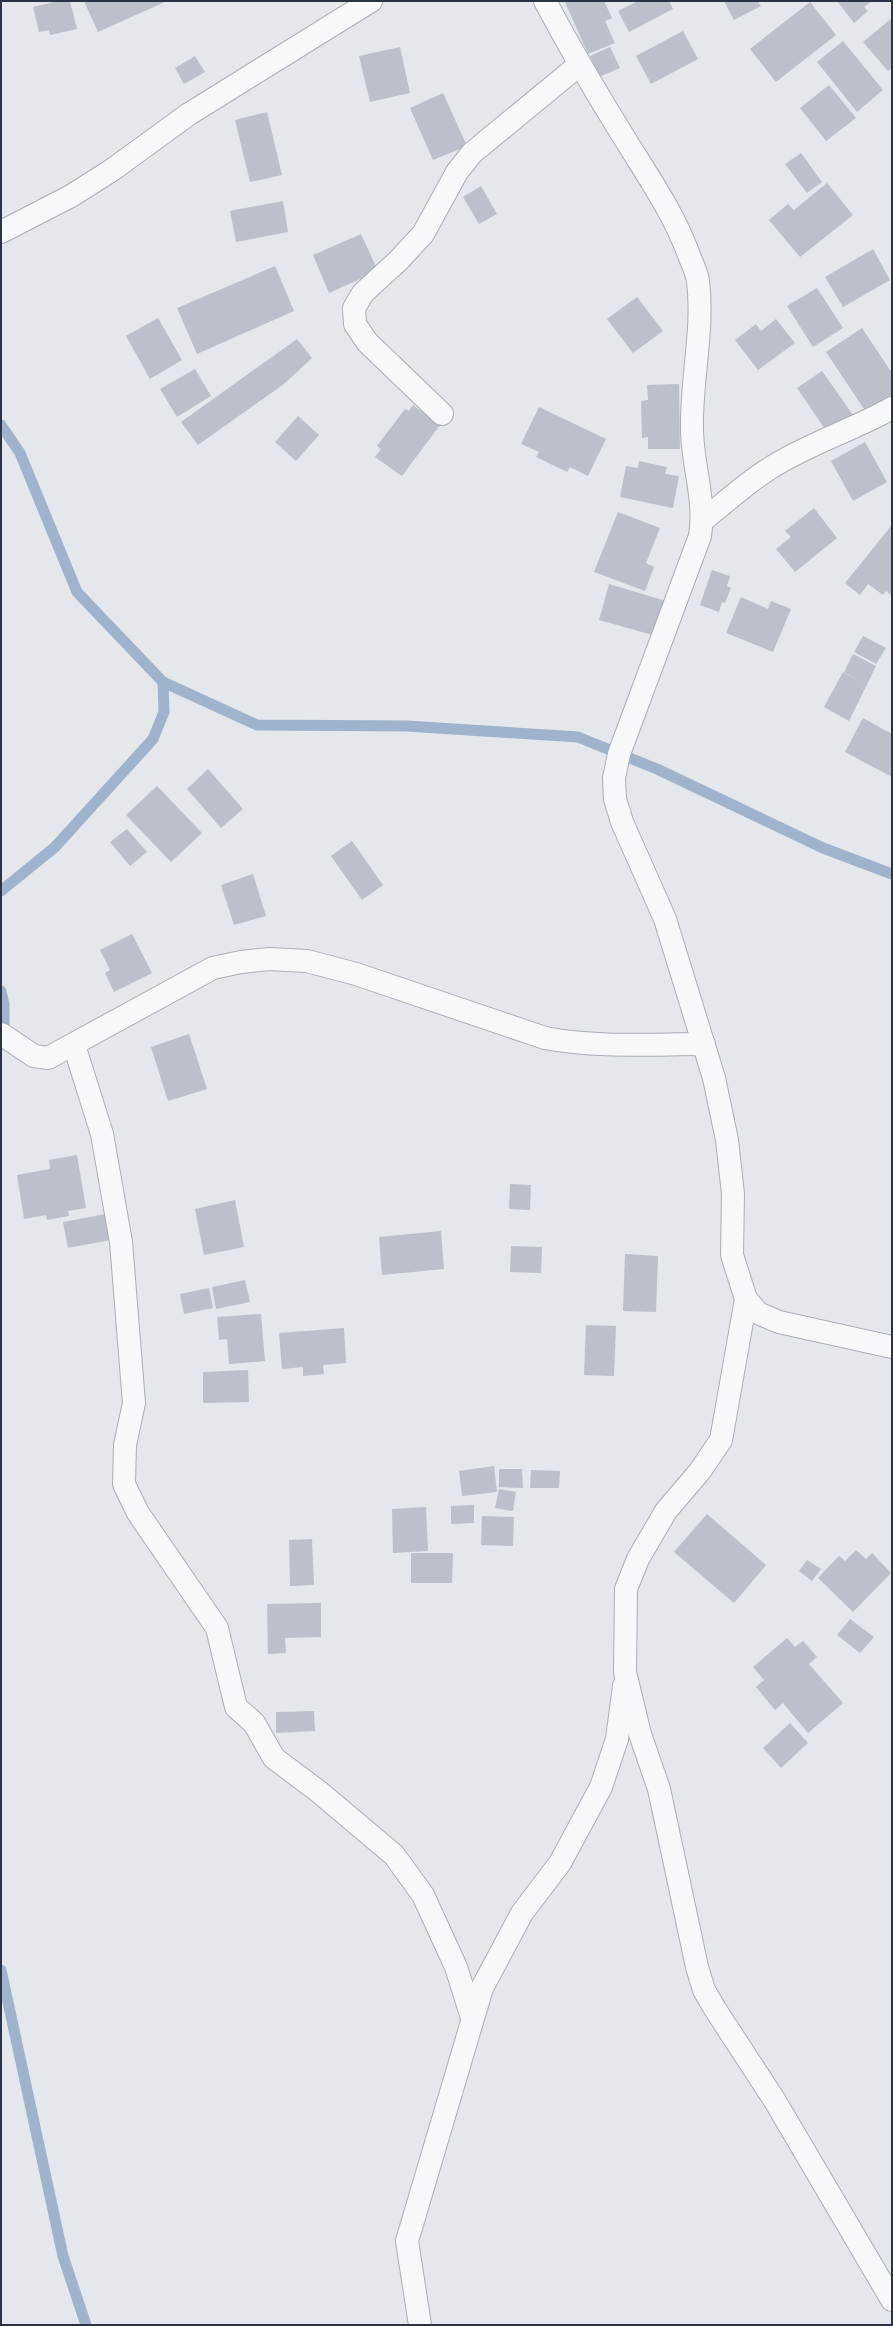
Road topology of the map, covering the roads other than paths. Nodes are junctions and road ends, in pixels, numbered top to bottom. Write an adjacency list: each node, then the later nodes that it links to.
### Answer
1 (371, 1): 4 (street)
2 (545, 1): 3 (street)
3 (579, 65): 6 (street); 7 (street)
4 (1, 232)
5 (892, 408): 7 (street)
6 (442, 414)
7 (702, 521): 9 (street)
8 (1, 1034): 10 (street)
9 (704, 1044): 10 (street); 11 (street)
10 (74, 1045): 14 (street)
11 (746, 1299): 12 (street); 13 (street)
12 (892, 1347)
13 (625, 1672): 14 (street); 15 (street)
14 (472, 2018): 16 (street)
15 (892, 2300)
16 (420, 2325)

